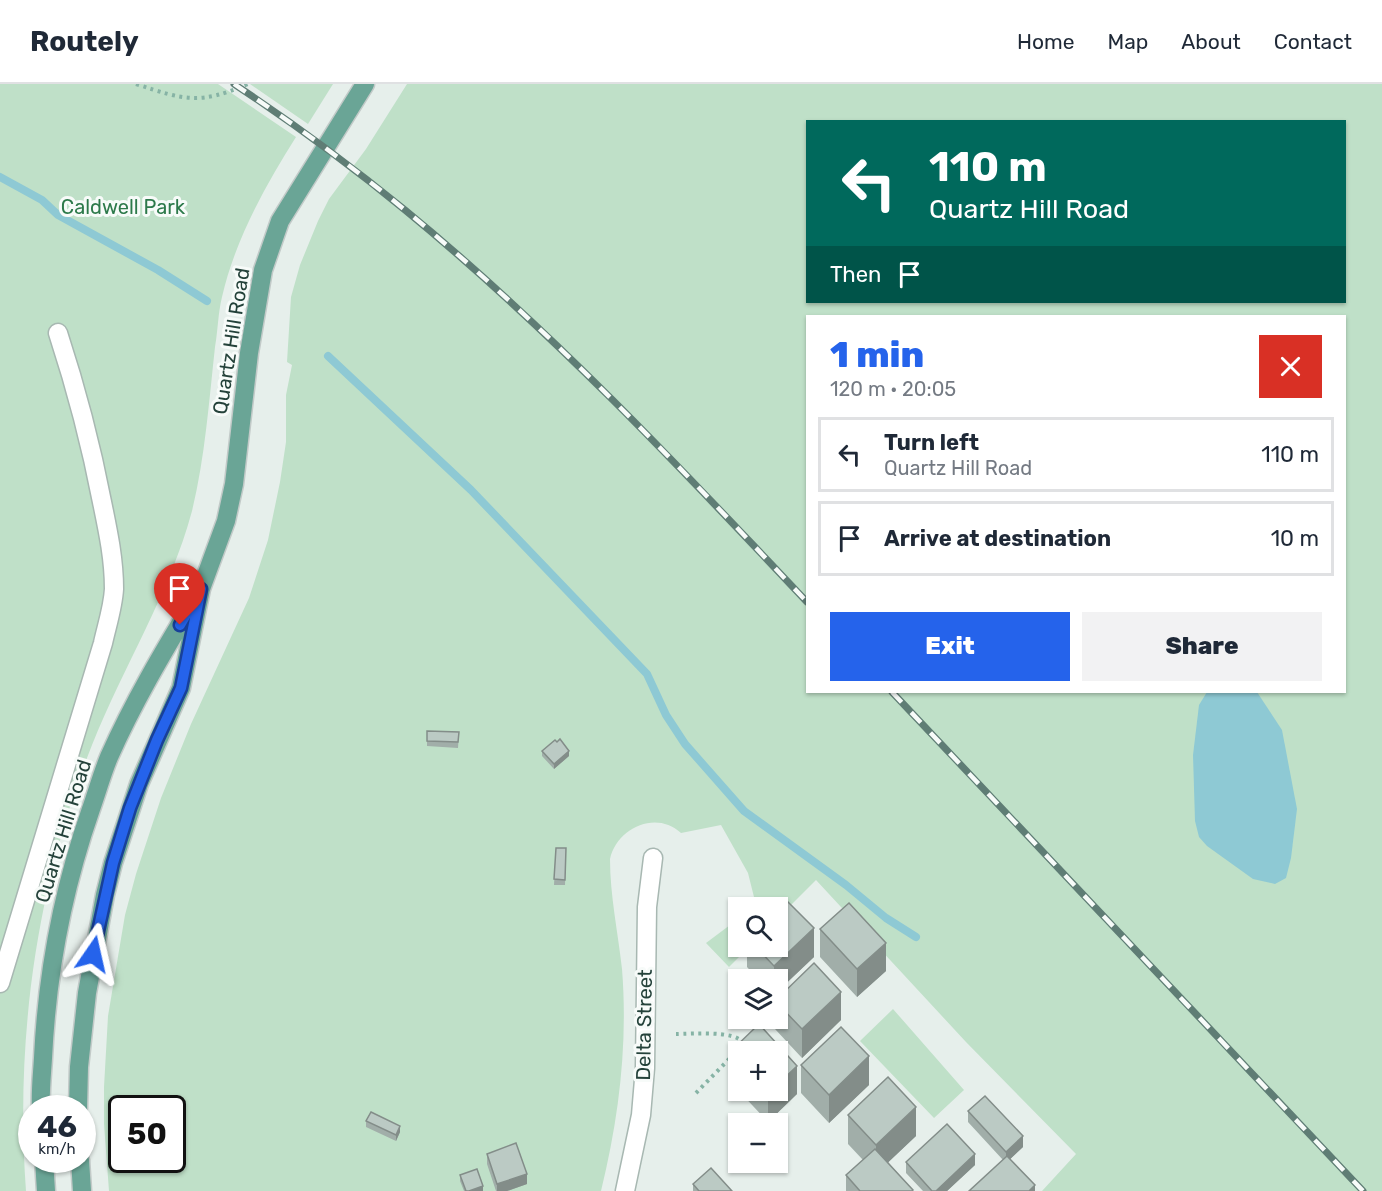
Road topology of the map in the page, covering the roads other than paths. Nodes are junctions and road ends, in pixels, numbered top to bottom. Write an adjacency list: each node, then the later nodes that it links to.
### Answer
1 (366, 84): 3 (main road, Quartz Hill Road)
2 (58, 333): 5 (street)
3 (201, 589): 6 (main road, Quartz Hill Road); 7 (main road, Quartz Hill Road)
4 (653, 858): 12 (street, Delta Street)
5 (0, 983)
6 (41, 1095)
7 (78, 1095)
8 (45, 1173): 10 (main road)
9 (81, 1173): 11 (main road)
10 (46, 1191)
11 (82, 1191)
12 (625, 1191)

